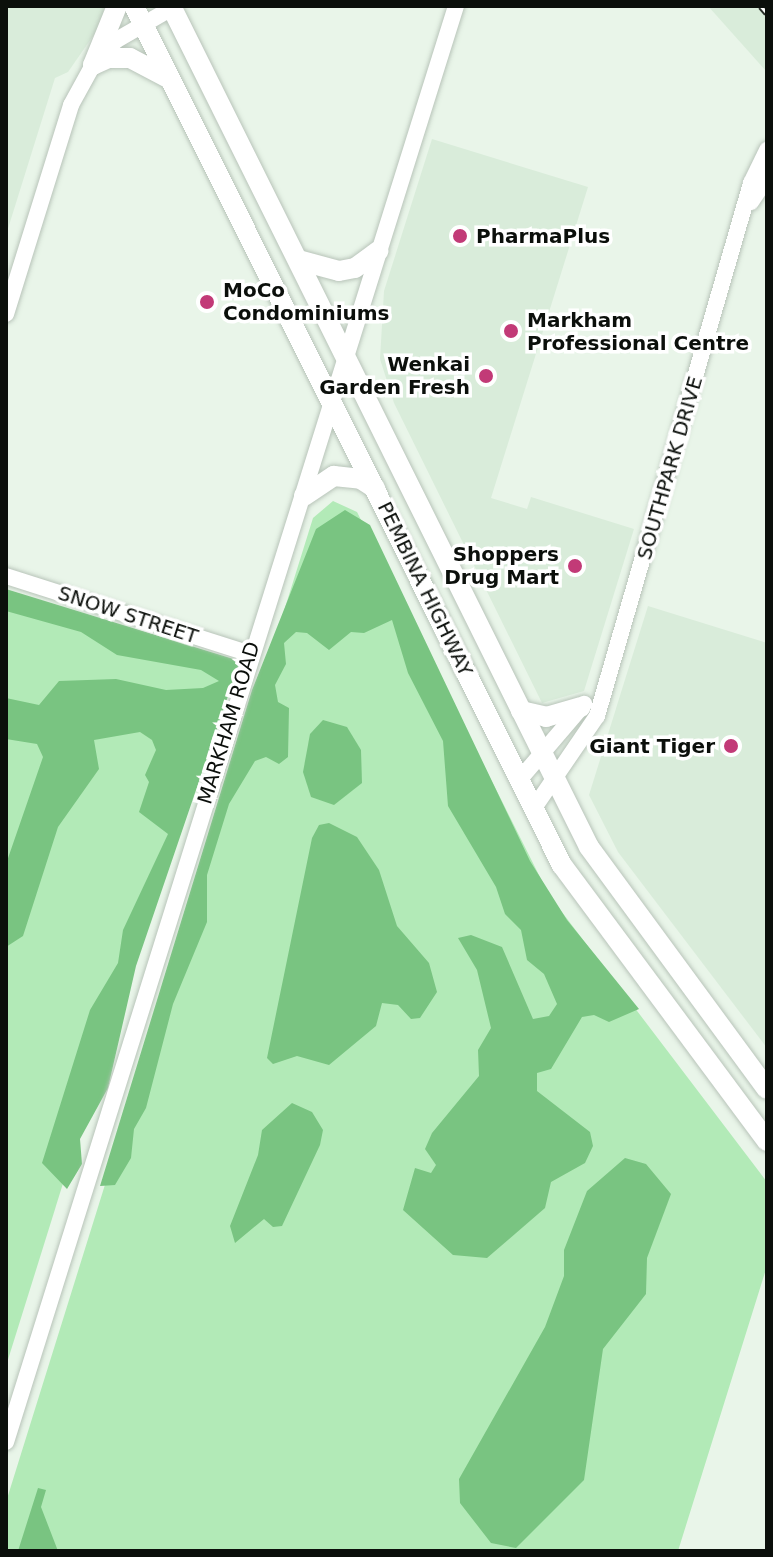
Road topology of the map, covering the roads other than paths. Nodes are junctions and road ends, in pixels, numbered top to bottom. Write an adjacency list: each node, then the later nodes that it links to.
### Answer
1 (117, 6): 5 (main road)
2 (456, 6): 10 (street, MARKHAM ROAD)
3 (171, 7): 4 (street); 11 (main road, PEMBINA HIGHWAY)
4 (139, 15): 5 (street); 6 (main road, PEMBINA HIGHWAY)
5 (93, 65): 6 (main road); 12 (street)
6 (171, 80): 14 (main road, PEMBINA HIGHWAY)
7 (767, 150): 9 (street, SOUTHPARK DRIVE)
8 (767, 178): 9 (street, SOUTHPARK DRIVE)
9 (748, 207): 19 (street, SOUTHPARK DRIVE)
10 (378, 251): 11 (main road); 13 (street, MARKHAM ROAD)
11 (298, 260): 13 (main road, PEMBINA HIGHWAY)
12 (6, 314)
13 (346, 358): 14 (street, MARKHAM ROAD); 21 (main road, PEMBINA HIGHWAY)
14 (332, 405): 15 (main road, PEMBINA HIGHWAY); 16 (street, MARKHAM ROAD)
15 (375, 488): 16 (main road); 24 (main road, PEMBINA HIGHWAY)
16 (304, 496): 18 (street, MARKHAM ROAD)
17 (6, 576): 18 (street, SNOW STREET)
18 (250, 654): 28 (street, MARKHAM ROAD)
19 (604, 683): 20 (street, SOUTHPARK DRIVE); 23 (street, SOUTHPARK DRIVE)
20 (581, 707): 21 (main road); 22 (street, SOUTHPARK DRIVE)
21 (521, 711): 22 (main road, PEMBINA HIGHWAY)
22 (541, 754): 23 (main road, PEMBINA HIGHWAY); 24 (street, SOUTHPARK DRIVE)
23 (552, 777): 25 (street, SOUTHPARK DRIVE); 26 (main road, PEMBINA HIGHWAY)
24 (520, 779): 25 (main road, PEMBINA HIGHWAY)
25 (534, 808): 27 (main road, PEMBINA HIGHWAY)
26 (767, 1089)
27 (767, 1141)
28 (6, 1442)

